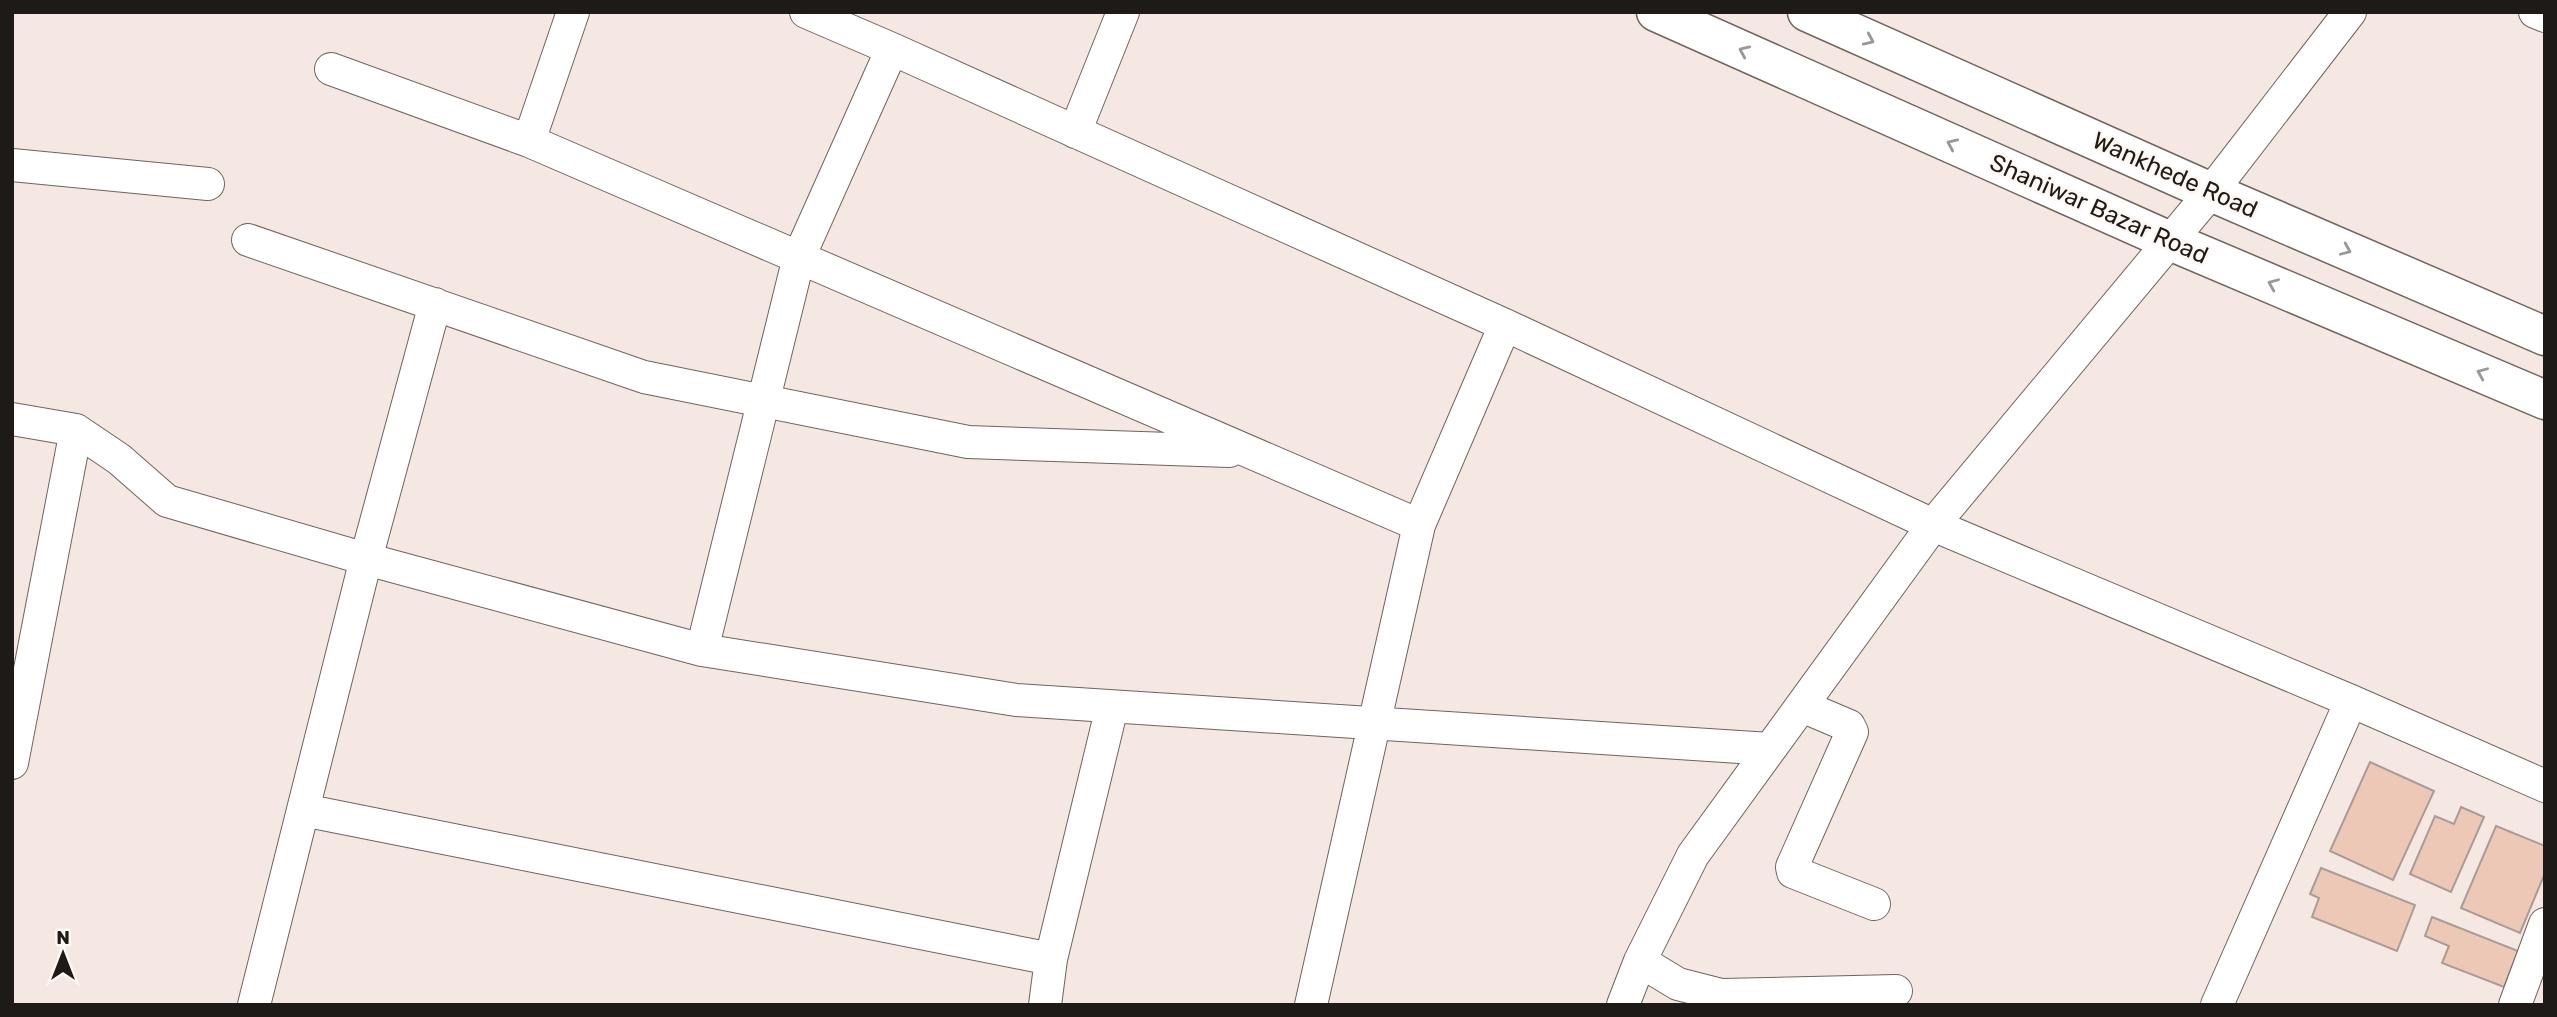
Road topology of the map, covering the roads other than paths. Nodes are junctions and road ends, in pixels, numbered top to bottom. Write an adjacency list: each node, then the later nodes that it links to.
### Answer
1 (573, 12): 12 (street)
2 (806, 12): 9 (street)
3 (1123, 12): 11 (street)
4 (1656, 12): 17 (main road, Shaniwar Bazar Road, one-way to 4)
5 (1807, 12): 15 (main road, Wankhede Road, one-way to 15)
6 (2350, 12): 15 (street)
7 (2535, 12): 8 (street)
8 (2545, 16)
9 (892, 49): 11 (street); 18 (street)
10 (331, 69): 12 (street)
11 (1075, 132): 20 (street)
12 (529, 141): 18 (street)
13 (12, 165): 14 (street)
14 (208, 184)
15 (2211, 192): 17 (street); 21 (main road, Wankhede Road, one-way to 21)
16 (248, 240): 19 (street)
17 (2170, 240): 22 (main road, Shaniwar Bazar Road, one-way to 17); 28 (street)
18 (799, 257): 23 (street); 26 (street)
19 (435, 304): 23 (street); 29 (street)
20 (1504, 326): 27 (street); 28 (street)
21 (2545, 336)
22 (2545, 400)
23 (762, 401): 26 (street); 30 (street)
24 (12, 419): 25 (street)
25 (76, 430): 29 (street); 33 (street)
26 (1248, 451): 27 (street)
27 (1419, 525): 35 (street)
28 (1933, 525): 31 (street); 32 (street)
29 (366, 559): 30 (street); 39 (street)
30 (702, 650): 34 (street)
31 (2351, 701): 38 (street); 49 (street)
32 (1802, 706): 36 (street); 40 (street)
33 (18, 707): 37 (street)
34 (1112, 707): 35 (street); 42 (street)
35 (1375, 724): 36 (street); 47 (street)
36 (1770, 749): 43 (street)
37 (12, 763)
38 (2545, 786)
39 (303, 810): 42 (street); 45 (street)
40 (1874, 904)
41 (2545, 924): 50 (street)
42 (1051, 959): 46 (street)
43 (1640, 961): 44 (street); 48 (street)
44 (1896, 991)
45 (254, 1005)
46 (1045, 1005)
47 (1311, 1005)
48 (1623, 1005)
49 (2217, 1005)
50 (2515, 1005)

